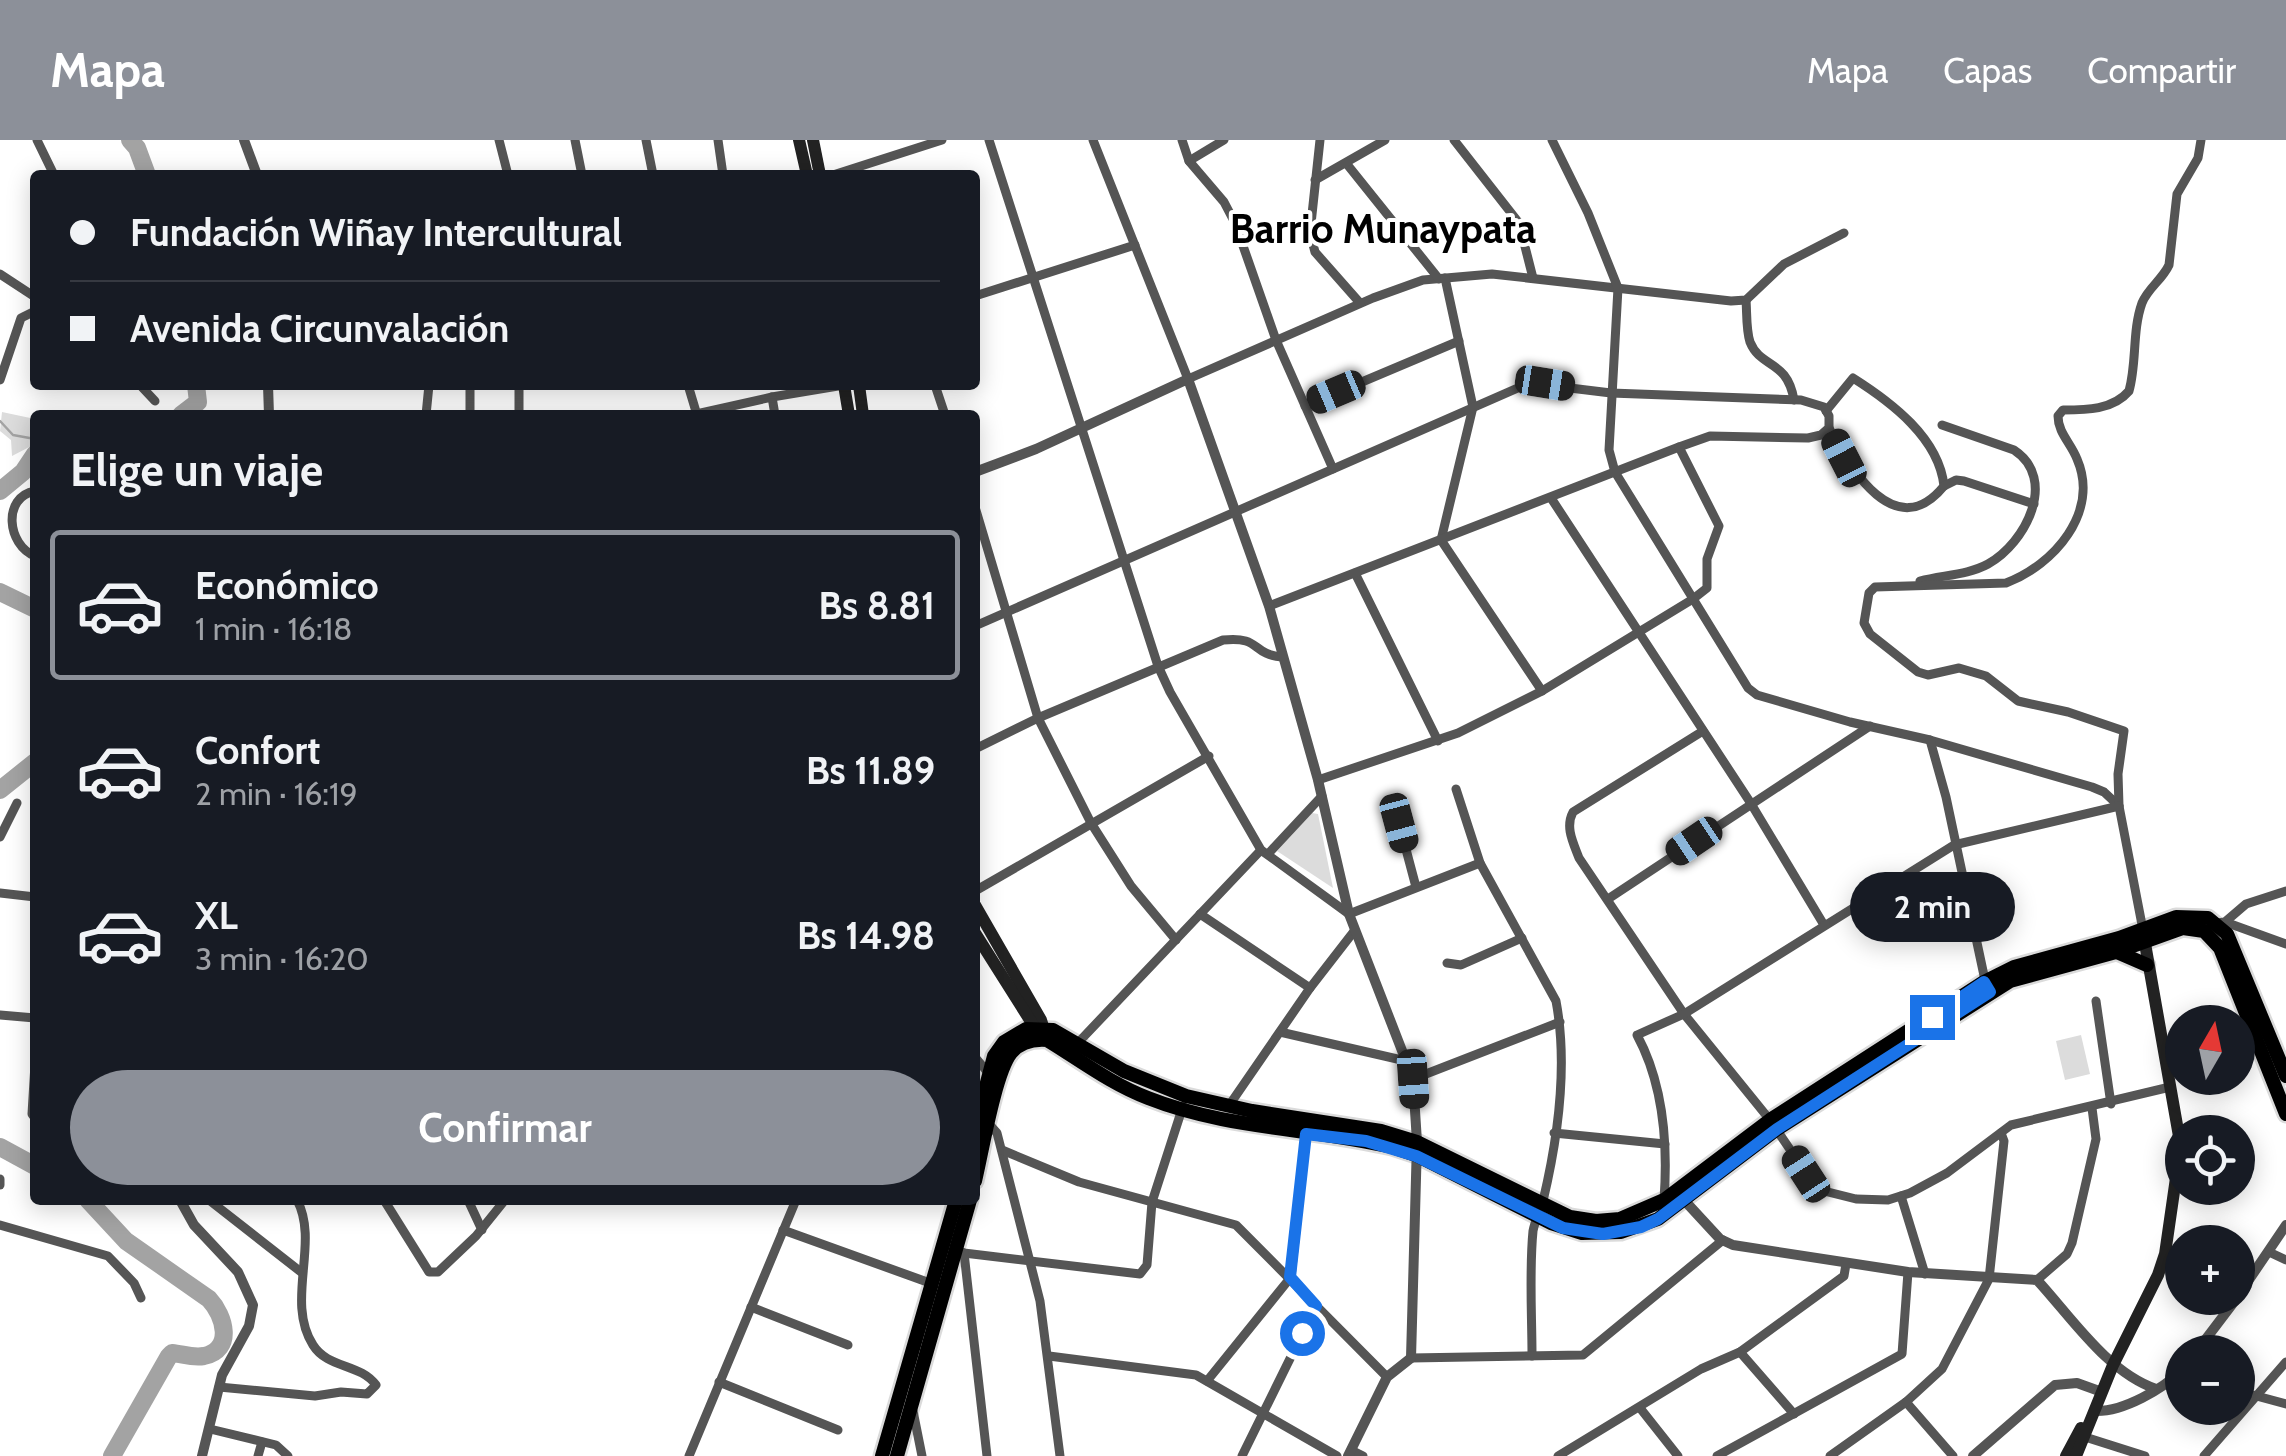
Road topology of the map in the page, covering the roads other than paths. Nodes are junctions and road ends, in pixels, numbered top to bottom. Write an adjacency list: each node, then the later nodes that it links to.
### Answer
1 (37, 140): 21 (street)
2 (244, 140): 22 (street)
3 (499, 140): 23 (street)
4 (575, 140): 24 (street)
5 (646, 140): 25 (street)
6 (718, 140): 26 (street)
7 (799, 140): 27 (main road)
8 (812, 140): 28 (main road)
9 (942, 140): 29 (street)
10 (989, 140): 34 (street)
11 (1093, 140): 32 (street)
12 (1182, 140): 19 (street)
13 (1224, 140): 19 (street)
14 (1320, 140): 30 (street)
15 (1385, 140): 20 (street)
16 (1454, 140): 35 (street)
17 (1552, 140): 37 (street)
18 (2202, 140): 75 (street)
19 (1189, 161): 43 (street)
20 (1346, 162): 30 (street); 36 (street)
21 (52, 170)
22 (255, 170)
23 (507, 170)
24 (581, 170)
25 (652, 170)
26 (723, 170)
27 (806, 170)
28 (819, 170)
29 (864, 170)
30 (1316, 180): 41 (street)
31 (1844, 233): 40 (street)
32 (1135, 245): 34 (street); 45 (street)
33 (0, 274): 38 (street)
34 (1033, 278): 39 (street); 60 (street)
35 (1533, 278): 36 (street); 37 (street)
36 (1442, 279): 41 (street); 44 (street)
37 (1618, 288): 40 (street); 49 (street)
38 (30, 294)
39 (980, 294)
40 (1746, 300): 51 (street)
41 (1360, 303): 43 (street)
42 (30, 314): 46 (street)
43 (1276, 340): 45 (street); 53 (street)
44 (1458, 341): 53 (street); 54 (street)
45 (1188, 378): 60 (street); 69 (street)
46 (0, 380)
47 (145, 390): 52 (street)
48 (814, 390): 50 (street)
49 (1611, 394): 51 (street); 54 (street); 64 (street)
50 (772, 397): 55 (street); 56 (street)
51 (1794, 400): 57 (street)
52 (155, 401)
53 (1306, 406): 62 (street)
54 (1473, 407): 62 (street); 71 (street)
55 (716, 410)
56 (773, 410)
57 (1826, 411): 59 (street); 65 (street)
58 (1942, 426): 68 (street)
59 (1829, 428): 61 (street); 65 (street)
60 (1080, 429): 63 (street); 73 (street)
61 (1679, 447): 64 (street); 76 (street)
62 (1333, 468): 69 (street)
63 (980, 470)
64 (1615, 472): 67 (street); 76 (street)
65 (1944, 486): 68 (street)
66 (30, 493): 72 (street)
67 (1552, 498): 71 (street); 80 (street)
68 (2034, 504): 75 (street)
69 (1235, 512): 73 (street); 77 (street)
70 (980, 523): 78 (street)
71 (1441, 540): 74 (street); 83 (street)
72 (30, 553)
73 (1125, 560): 78 (street); 82 (street)
74 (1356, 573): 77 (street); 88 (street)
75 (1903, 586): 96 (street)
76 (1694, 599): 80 (street); 85 (street)
77 (1269, 606): 81 (street)
78 (1008, 612): 79 (street); 84 (street)
79 (980, 624)
80 (1640, 630): 83 (street); 86 (street)
81 (1282, 657): 82 (street); 91 (street)
82 (1158, 666): 84 (street); 90 (street)
83 (1542, 691): 88 (street)
84 (1038, 718): 89 (street); 97 (street)
85 (1870, 726): 87 (street); 94 (street)
86 (1703, 731): 94 (street); 108 (street)
87 (1930, 740): 96 (street); 100 (street)
88 (1438, 741): 91 (street)
89 (980, 747)
90 (1209, 756): 97 (street); 101 (street)
91 (1318, 780): 93 (street)
92 (1456, 789): 102 (street)
93 (1322, 796): 101 (street); 110 (street)
94 (1750, 802): 108 (street); 114 (street)
95 (17, 803): 99 (street)
96 (2119, 806): 100 (street); 116 (street)
97 (1091, 823): 103 (street); 118 (street)
98 (1399, 823): 104 (street)
99 (0, 836)
100 (1954, 844): 114 (street); 124 (street)
101 (1264, 852): 109 (street); 110 (street)
102 (1480, 863): 104 (street); 117 (street)
103 (980, 888)
104 (1416, 888): 110 (street)
105 (2286, 891): 113 (street)
106 (0, 893): 107 (street)
107 (30, 896)
108 (1608, 899): 130 (street)
109 (1200, 914): 118 (street); 125 (street)
110 (1348, 914): 115 (street)
111 (980, 916): 135 (main road)
112 (2197, 922): 113 (highway); 116 (highway); 127 (highway)
113 (2221, 923): 120 (street); 128 (highway)
114 (1824, 925): 130 (street)
115 (1354, 930): 125 (street); 138 (street)
116 (2144, 936): 121 (highway); 123 (main road); 124 (highway)
117 (1522, 938): 122 (street); 133 (street)
118 (1176, 940): 136 (street)
119 (980, 941): 135 (main road)
120 (2286, 944)
121 (2116, 952): 123 (highway); 124 (highway)
122 (1447, 962)
123 (2147, 965): 137 (main road)
124 (1987, 987): 151 (highway)
125 (1310, 988): 134 (street)
126 (2096, 1000): 146 (street)
127 (2251, 1005)
128 (2253, 1005)
129 (2255, 1013): 141 (highway); 149 (highway)
130 (1684, 1014): 151 (street); 156 (street)
131 (0, 1016): 132 (street)
132 (30, 1018)
133 (1560, 1022): 142 (street); 154 (street)
134 (1280, 1032): 138 (street); 147 (street)
135 (1041, 1034): 136 (highway); 140 (highway)
136 (1073, 1048): 145 (highway)
137 (2165, 1060)
138 (1406, 1061): 142 (street)
139 (980, 1062): 140 (street)
140 (995, 1076): 150 (highway)
141 (2286, 1076)
142 (1413, 1079): 157 (street)
143 (2165, 1088): 146 (street)
144 (2171, 1095): 174 (main road)
145 (1184, 1102): 147 (highway); 153 (highway); 162 (street)
146 (2111, 1104): 148 (street)
147 (1228, 1107): 153 (highway)
148 (2092, 1108): 155 (street); 191 (street)
149 (2286, 1114)
150 (980, 1119)
151 (1773, 1124): 159 (highway); 160 (street)
152 (980, 1126): 158 (street)
153 (1307, 1127): 157 (highway); 189 (street)
154 (1554, 1133): 156 (street); 172 (street)
155 (2001, 1133): 160 (street); 190 (street)
156 (1666, 1144): 161 (street)
157 (1416, 1149): 172 (highway); 200 (street)
158 (1002, 1150): 162 (street); 182 (street)
159 (1682, 1195): 161 (highway); 172 (highway); 178 (street)
160 (1901, 1196): 188 (street)
161 (1664, 1200): 172 (highway)
162 (1152, 1202): 182 (street); 189 (street)
163 (183, 1205): 207 (street)
164 (215, 1205): 185 (street)
165 (298, 1205): 185 (street)
166 (387, 1205): 176 (street)
167 (470, 1205): 176 (street)
168 (501, 1205): 176 (street)
169 (794, 1205): 177 (street)
170 (949, 1205): 192 (highway)
171 (969, 1205): 179 (highway)
172 (1539, 1211): 199 (street)
173 (0, 1224): 193 (street)
174 (2169, 1225)
175 (2286, 1225): 180 (street)
176 (482, 1230)
177 (783, 1230): 192 (street); 195 (street)
178 (1722, 1240): 184 (street); 199 (street)
179 (960, 1251): 182 (street); 213 (highway); 233 (street)
180 (2269, 1252): 183 (street); 187 (street)
181 (2165, 1254): 202 (main road)
182 (1030, 1258): 198 (street)
183 (2286, 1260)
184 (1846, 1264): 186 (street); 197 (street)
185 (301, 1272): 207 (street)
186 (1908, 1272): 188 (street); 217 (street)
187 (2255, 1273)
188 (1925, 1274): 190 (street)
189 (1290, 1277): 194 (street); 204 (street)
190 (1989, 1279): 191 (street); 212 (street)
191 (2038, 1280): 202 (street)
192 (930, 1283): 219 (highway)
193 (141, 1298)
194 (1316, 1306): 203 (street); 218 (street)
195 (751, 1307): 196 (street); 205 (street)
196 (848, 1345)
197 (1740, 1352): 215 (street); 217 (street)
198 (1049, 1356): 204 (street); 234 (street)
199 (1532, 1356): 200 (street)
200 (1411, 1358): 203 (street)
201 (2286, 1362): 211 (street)
202 (2113, 1365): 208 (street); 209 (main road)
203 (1386, 1377): 225 (street)
204 (1207, 1381): 218 (street)
205 (720, 1382): 221 (street); 229 (street)
206 (2165, 1383): 208 (street)
207 (219, 1387): 220 (street)
208 (2156, 1389): 216 (street)
209 (2102, 1392): 216 (main road); 243 (street)
210 (2255, 1396): 211 (street)
211 (2258, 1397): 214 (street); 247 (street)
212 (1906, 1402): 241 (street); 242 (street)
213 (912, 1404): 219 (highway); 232 (street)
214 (2286, 1404)
215 (1640, 1408): 238 (street); 239 (street)
216 (2095, 1411): 222 (main road); 244 (main road)
217 (1794, 1414): 224 (street)
218 (1261, 1415): 235 (street); 236 (street)
219 (901, 1417): 230 (highway); 231 (highway)
220 (210, 1429): 223 (street); 226 (street)
221 (838, 1430)
222 (2085, 1437): 245 (main road); 246 (street)
223 (262, 1442): 227 (street); 228 (street)
224 (1734, 1451): 240 (street)
225 (1349, 1453): 237 (street)
226 (202, 1456)
227 (258, 1456)
228 (288, 1456)
229 (689, 1456)
230 (882, 1456)
231 (897, 1456)
232 (922, 1456)
233 (988, 1456)
234 (1060, 1456)
235 (1242, 1456)
236 (1337, 1456)
237 (1363, 1456)
238 (1558, 1456)
239 (1678, 1456)
240 (1718, 1456)
241 (1830, 1456)
242 (1953, 1456)
243 (1972, 1456)
244 (2066, 1456)
245 (2076, 1456)
246 (2145, 1456)
247 (2204, 1456)

